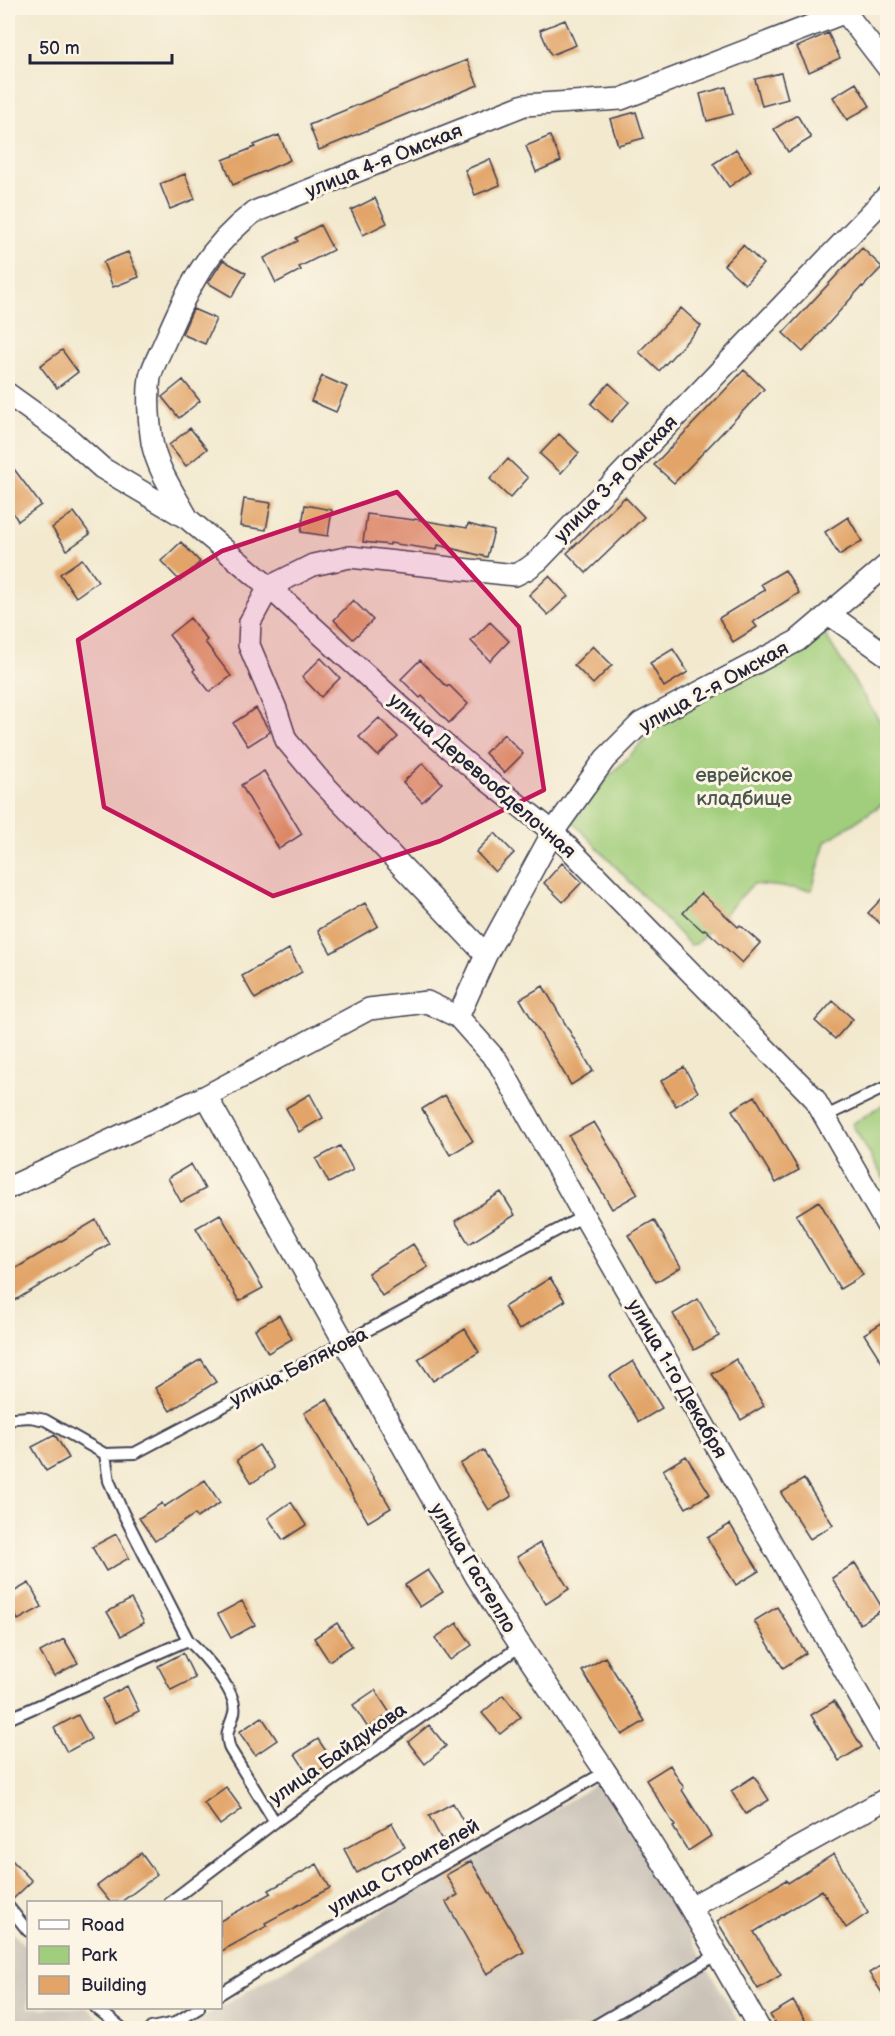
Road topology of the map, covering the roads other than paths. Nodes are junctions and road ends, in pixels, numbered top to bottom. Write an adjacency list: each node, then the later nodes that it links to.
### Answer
1 (844, 10): 2 (street); 5 (street, улица 4-я Омская)
2 (888, 68)
3 (888, 195): 7 (street, улица 3-я Омская)
4 (8, 394): 5 (street, улица Деревообделочная)
5 (188, 519): 7 (street, улица Деревообделочная)
6 (888, 564): 8 (street, улица 2-я Омская)
7 (269, 587): 10 (street, улица Деревообделочная); 11 (street)
8 (829, 614): 9 (street); 10 (street, улица 2-я Омская)
9 (888, 656)
10 (553, 832): 11 (street, улица 2-я Омская); 15 (street, улица Деревообделочная)
11 (486, 955): 12 (street, улица 2-я Омская)
12 (458, 1017): 14 (street); 17 (street, улица 1-го Декабря)
13 (888, 1086): 15 (lane)
14 (206, 1096): 16 (street); 19 (street, улица Гастелло)
15 (824, 1116): 18 (street, улица Деревообделочная)
16 (8, 1188)
17 (584, 1216): 19 (lane, улица Белякова); 25 (street, улица 1-го Декабря)
18 (888, 1227)
19 (344, 1344): 21 (lane, улица Белякова); 23 (street, улица Гастелло)
20 (8, 1422): 21 (lane)
21 (105, 1454): 22 (lane, улица Байдукова)
22 (188, 1641): 24 (lane); 28 (lane, улица Байдукова)
23 (520, 1646): 26 (street, улица Гастелло); 28 (lane, улица Байдукова)
24 (8, 1719)
25 (888, 1746)
26 (605, 1772): 31 (street, улица Гастелло); 34 (lane, улица Строителей)
27 (888, 1798): 31 (street)
28 (275, 1822): 29 (lane)
29 (171, 1901)
30 (8, 1906): 32 (lane)
31 (691, 1907): 33 (street, улица Гастелло)
32 (27, 1930)
33 (718, 1954): 39 (lane); 40 (street, улица Гастелло)
34 (222, 1993)
35 (98, 2009): 37 (lane)
36 (196, 2009): 38 (lane)
37 (122, 2028)
38 (151, 2028)
39 (591, 2028)
40 (759, 2028)

